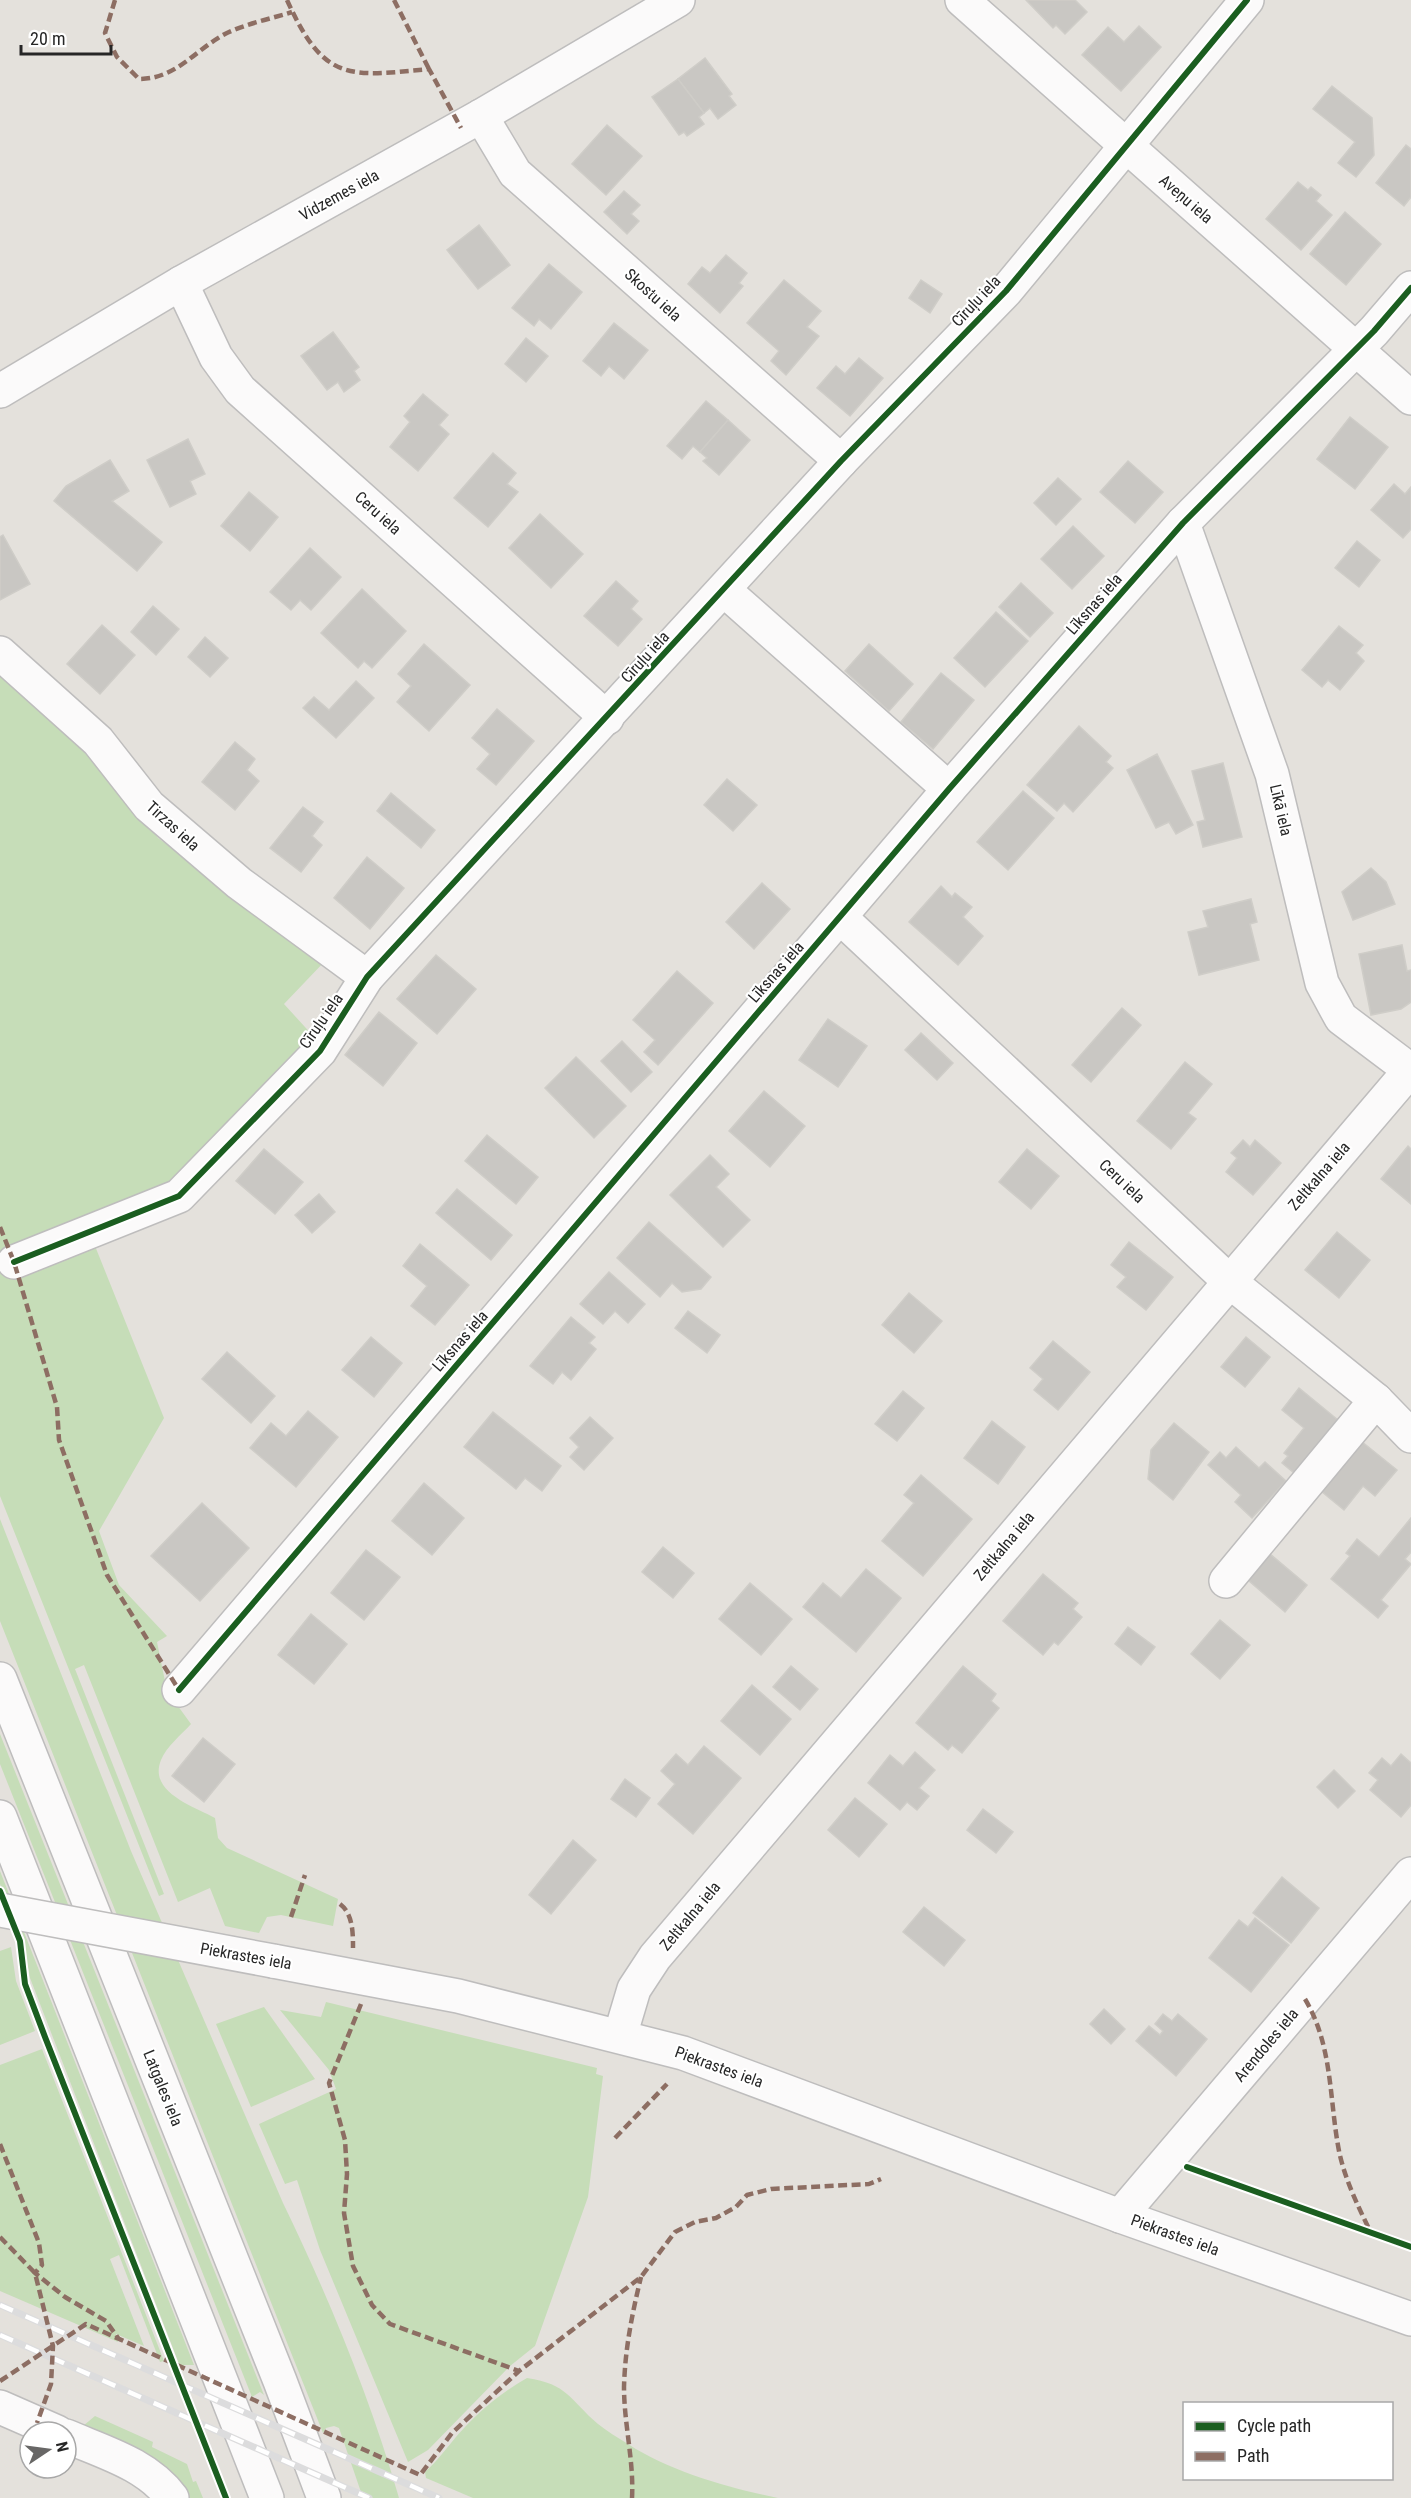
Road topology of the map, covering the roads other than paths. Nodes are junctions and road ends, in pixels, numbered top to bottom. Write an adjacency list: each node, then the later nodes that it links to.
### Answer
1 (678, 0): 4 (street, Vidzemes iela)
2 (962, 0): 5 (street, Aveņu iela)
3 (1247, 0): 5 (street, Cīruļu iela)
4 (481, 116): 6 (street, Vidzemes iela); 11 (street, Skostu iela)
5 (1125, 144): 8 (street, Aveņu iela); 11 (street, Cīruļu iela)
6 (181, 283): 9 (street, Vidzemes iela); 15 (street, Ceru iela)
7 (1411, 288): 8 (street, Līksnas iela)
8 (1356, 349): 10 (street, Aveņu iela); 12 (street, Līksnas iela)
9 (0, 391)
10 (1411, 398)
11 (841, 461): 13 (street, Cīruļu iela)
12 (1183, 524): 16 (street, Līksnas iela); 19 (street, Līkā iela)
13 (724, 590): 15 (street, Cīruļu iela); 16 (street)
14 (0, 653): 18 (street, Tirzas iela)
15 (607, 718): 18 (street, Cīruļu iela)
16 (949, 789): 17 (street, Līksnas iela)
17 (841, 918): 21 (street, Ceru iela); 26 (street, Līksnas iela)
18 (367, 977): 20 (street, Cīruļu iela)
19 (1410, 1069): 21 (street, Zeltkalna iela)
20 (14, 1262)
21 (1229, 1281): 22 (street, Ceru iela); 30 (street, Zeltkalna iela)
22 (1376, 1400): 23 (street, Ceru iela); 24 (street)
23 (1411, 1436)
24 (1226, 1581)
25 (0, 1679): 38 (street, Latgales iela)
26 (179, 1690)
27 (0, 1817): 37 (street)
28 (1411, 1874): 31 (street, Arendoles iela)
29 (0, 1910): 30 (street, Piekrastes iela, bridge)
30 (620, 2036): 31 (street, Piekrastes iela)
31 (1120, 2216): 32 (street, Piekrastes iela)
32 (1411, 2319)
33 (0, 2407): 34 (street)
34 (30, 2420)
35 (78, 2441): 36 (street)
36 (172, 2498)
37 (267, 2498)
38 (324, 2498)

